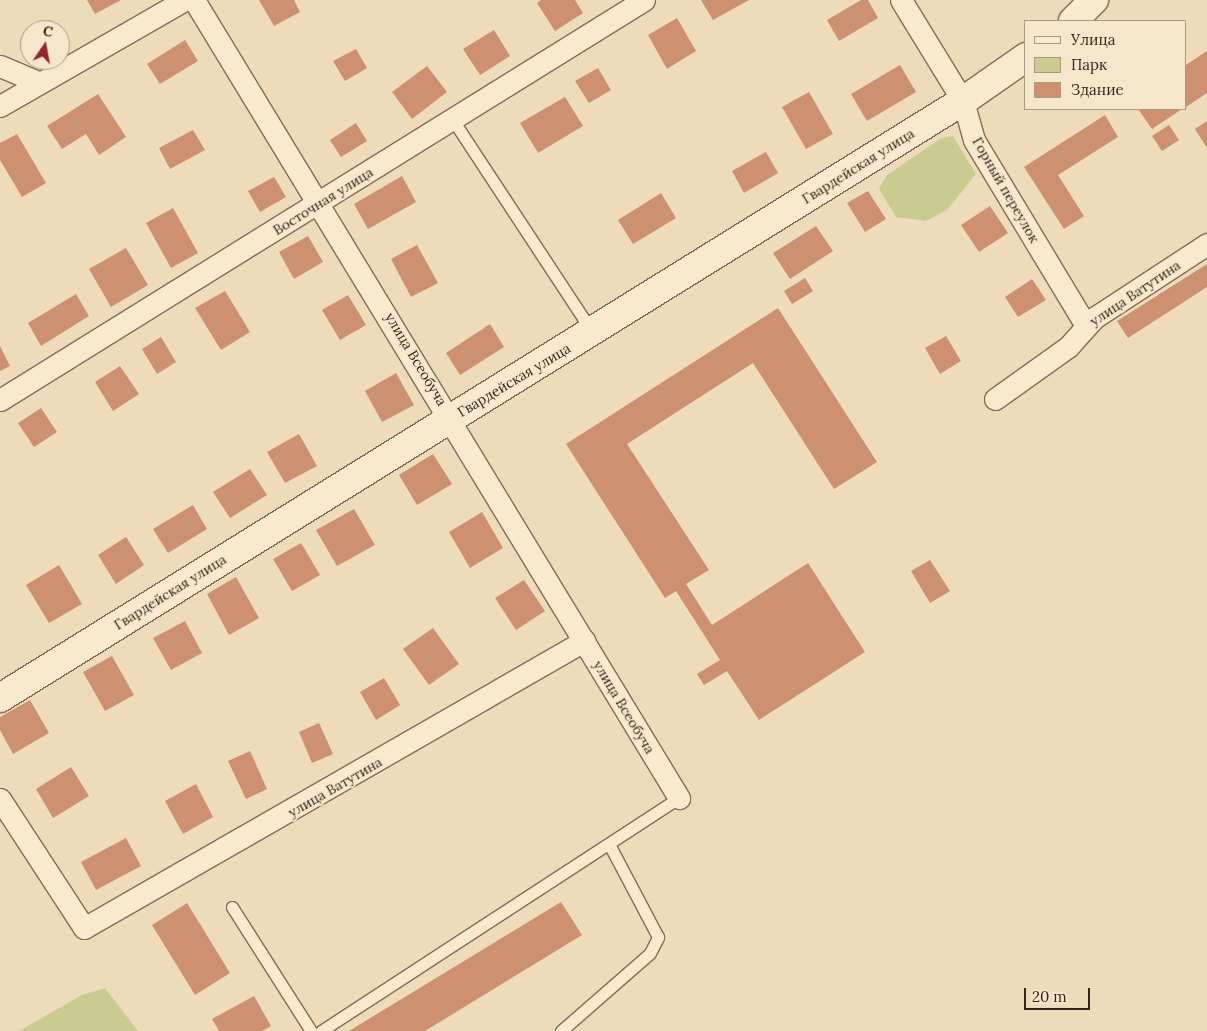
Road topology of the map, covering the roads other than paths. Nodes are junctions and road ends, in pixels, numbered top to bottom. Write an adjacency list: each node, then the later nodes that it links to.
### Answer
1 (184, 0): 9 (street)
2 (194, 0): 13 (street, улица Всеобуча)
3 (644, 0): 12 (street, Восточная улица)
4 (901, 0): 10 (street, Горный переулок)
5 (1094, 0): 6 (street)
6 (1074, 20)
7 (1024, 58): 10 (street, Гвардейская улица)
8 (0, 66): 9 (street)
9 (38, 82): 11 (street)
10 (963, 101): 15 (street, Горный переулок); 16 (street, Гвардейская улица)
11 (0, 106)
12 (453, 120): 13 (street, Восточная улица); 16 (lane)
13 (320, 203): 18 (street, Восточная улица); 19 (street, улица Всеобуча)
14 (1207, 244): 15 (street, улица Ватутина)
15 (1086, 326): 17 (street, улица Ватутина)
16 (592, 332): 19 (street, Гвардейская улица)
17 (996, 399)
18 (0, 400)
19 (452, 418): 20 (street, улица Всеобуча); 21 (street, Гвардейская улица)
20 (584, 642): 22 (street, улица Всеобуча); 23 (street, улица Ватутина)
21 (0, 698)
22 (680, 798): 24 (lane)
23 (0, 799)
24 (609, 844): 27 (lane); 28 (lane)
25 (232, 907): 26 (lane)
26 (311, 1031)
27 (321, 1031)
28 (561, 1031)

